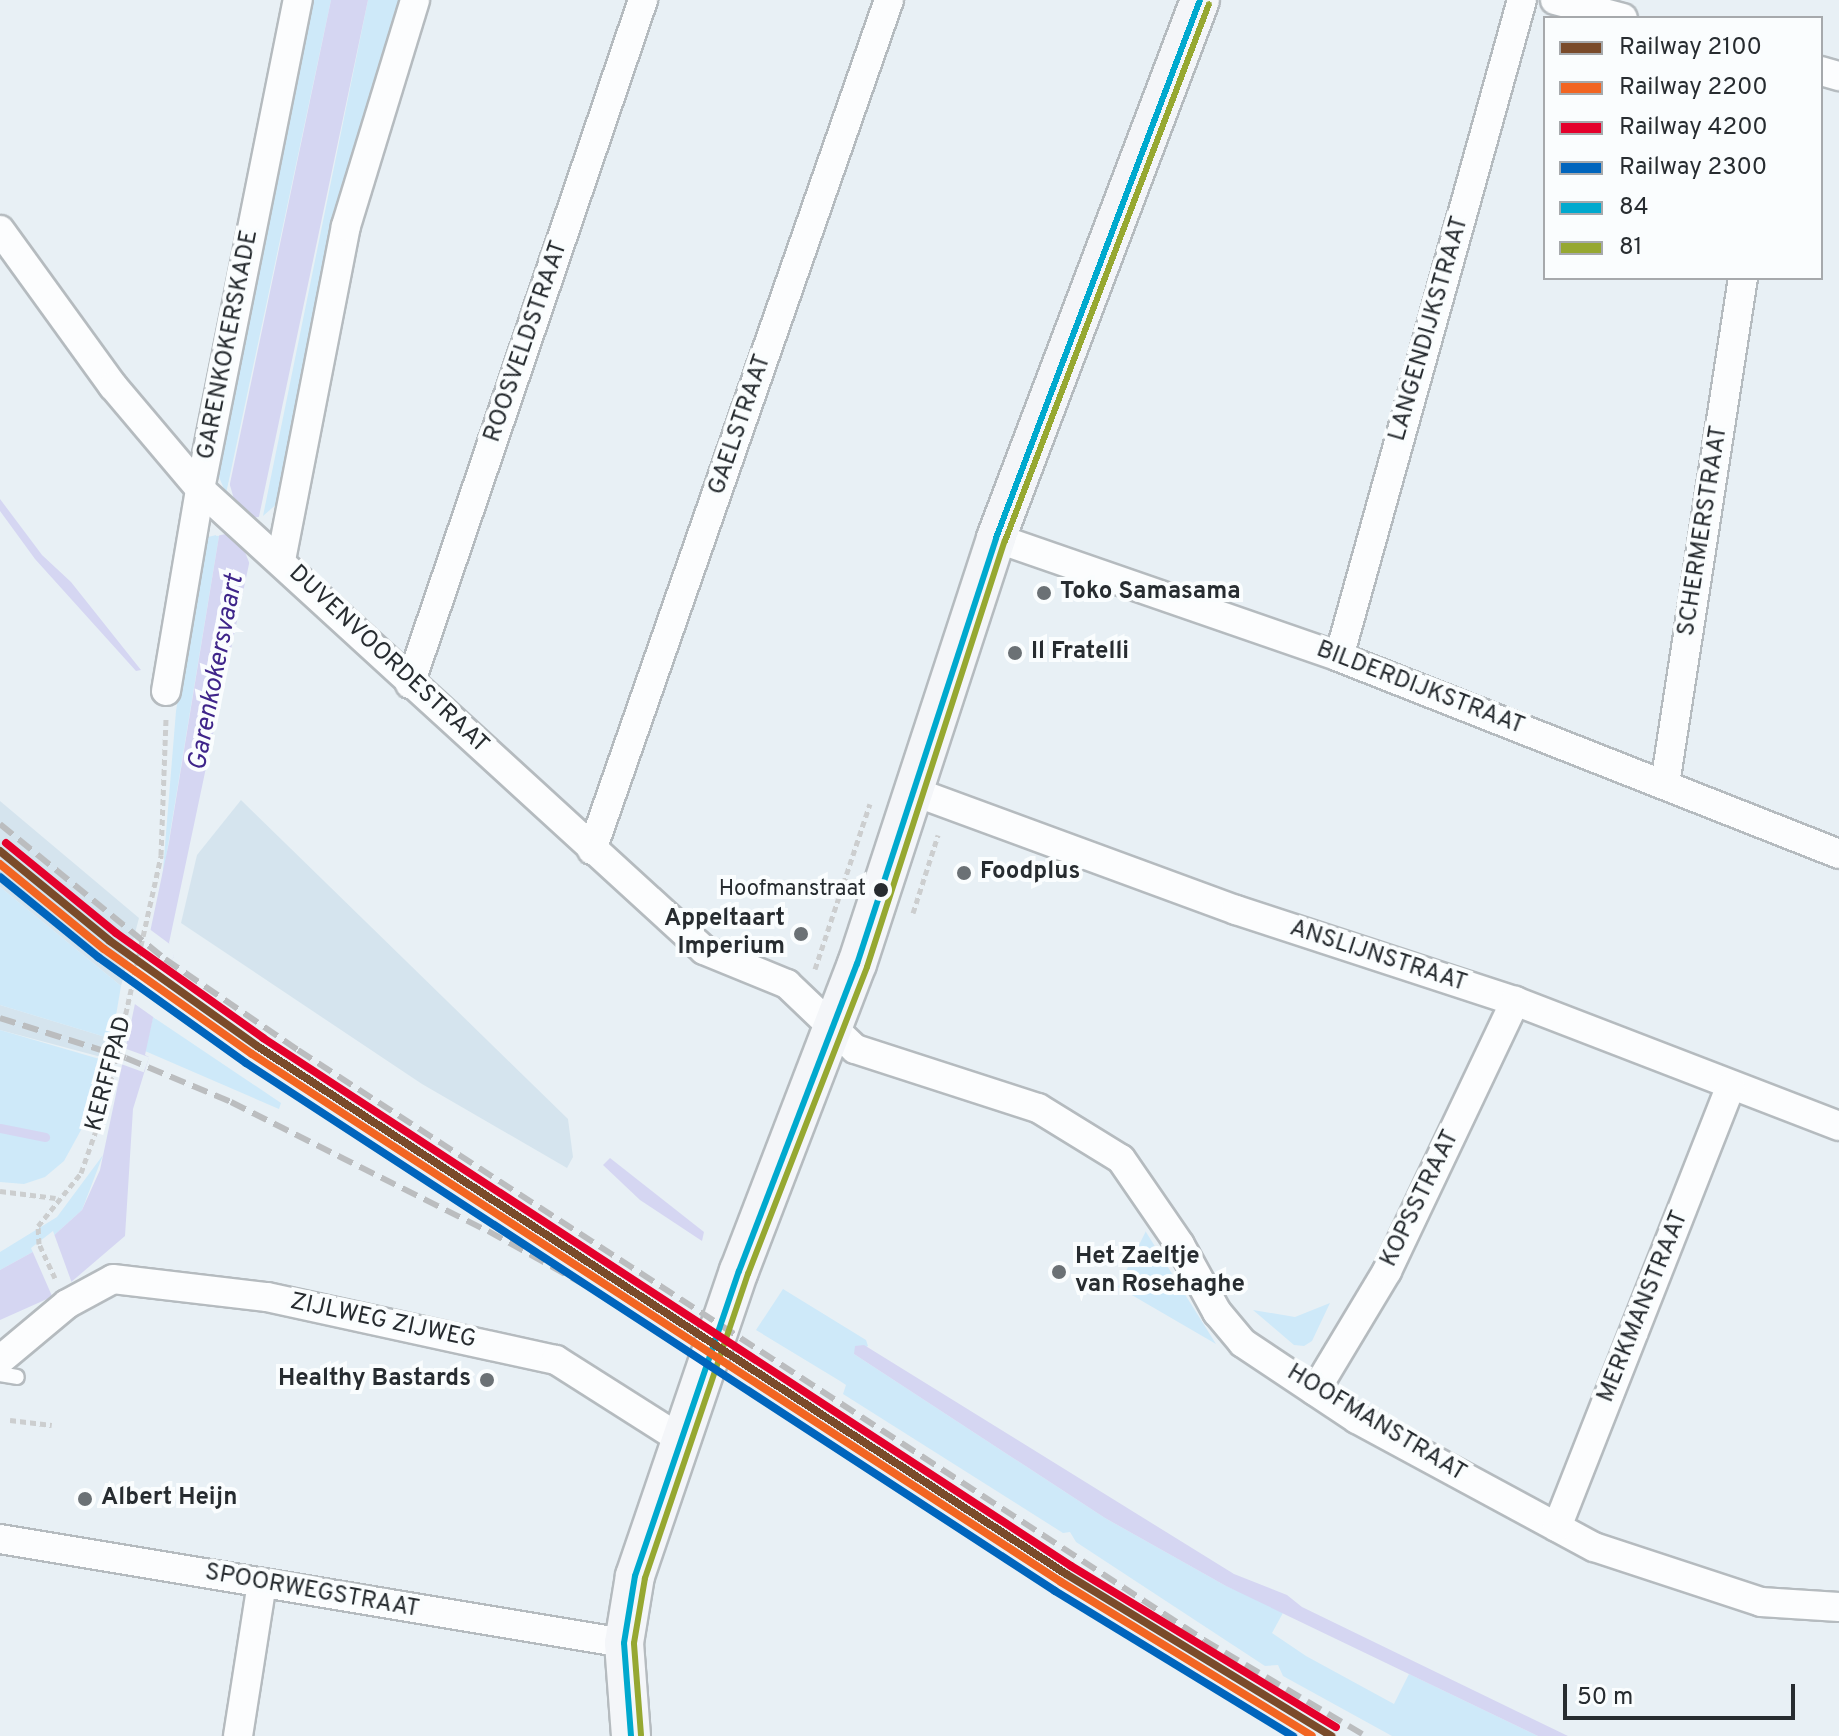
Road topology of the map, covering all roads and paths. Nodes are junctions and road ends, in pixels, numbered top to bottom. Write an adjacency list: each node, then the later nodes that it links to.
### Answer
1 (298, 0): 11 (street, GARENKOKERSKADE)
2 (415, 0): 13 (street)
3 (643, 0): 15 (street, ROOSVELDSTRAAT)
4 (889, 0): 19 (street, GAELSTRAAT)
5 (1200, 0): 12 (main road)
6 (1522, 0): 14 (street, LANGENDIJKSTRAAT)
7 (1555, 0): 8 (street)
8 (1615, 16)
9 (0, 230): 11 (street, DUVENVOORDESTRAAT)
10 (1743, 280): 17 (street, SCHERMERSTRAAT)
11 (200, 489): 13 (street, DUVENVOORDESTRAAT); 16 (street, GARENKOKERSKADE)
12 (996, 538): 14 (street, BILDERDIJKSTRAAT); 18 (main road)
13 (281, 560): 15 (street, DUVENVOORDESTRAAT)
14 (1339, 657): 17 (street, BILDERDIJKSTRAAT)
15 (410, 684): 19 (street, DUVENVOORDESTRAAT)
16 (166, 691): 26 (path, KERFFPAD)
17 (1665, 784): 20 (street, BILDERDIJKSTRAAT)
18 (915, 792): 21 (street, ANSLIJNSTRAAT); 22 (main road)
19 (592, 850): 22 (street, DUVENVOORDESTRAAT)
20 (1839, 854)
21 (1515, 1001): 23 (street, ANSLIJNSTRAAT); 30 (street, KOPSSTRAAT)
22 (834, 1027): 30 (street, HOOFMANSTRAAT); 33 (main road)
23 (1730, 1087): 24 (street, ANSLIJNSTRAAT); 34 (street, MERKMANSTRAAT)
24 (1839, 1126)
25 (0, 1191): 26 (path)
26 (57, 1199): 27 (path, KERFFPAD)
27 (64, 1298): 28 (street, ZIJLWEG ZIJWEG); 33 (street, ZIJLWEG ZIJWEG)
28 (8, 1368): 29 (lane)
29 (0, 1374)
30 (1315, 1391): 34 (street, HOOFMANSTRAAT)
31 (10, 1420): 32 (path)
32 (52, 1425)
33 (682, 1440): 38 (main road)
34 (1557, 1527): 37 (street, HOOFMANSTRAAT)
35 (0, 1539): 36 (street, SPOORWEGSTRAAT)
36 (262, 1583): 38 (street, SPOORWEGSTRAAT); 39 (street)
37 (1839, 1607)
38 (624, 1643): 40 (main road)
39 (238, 1736)
40 (631, 1736)

